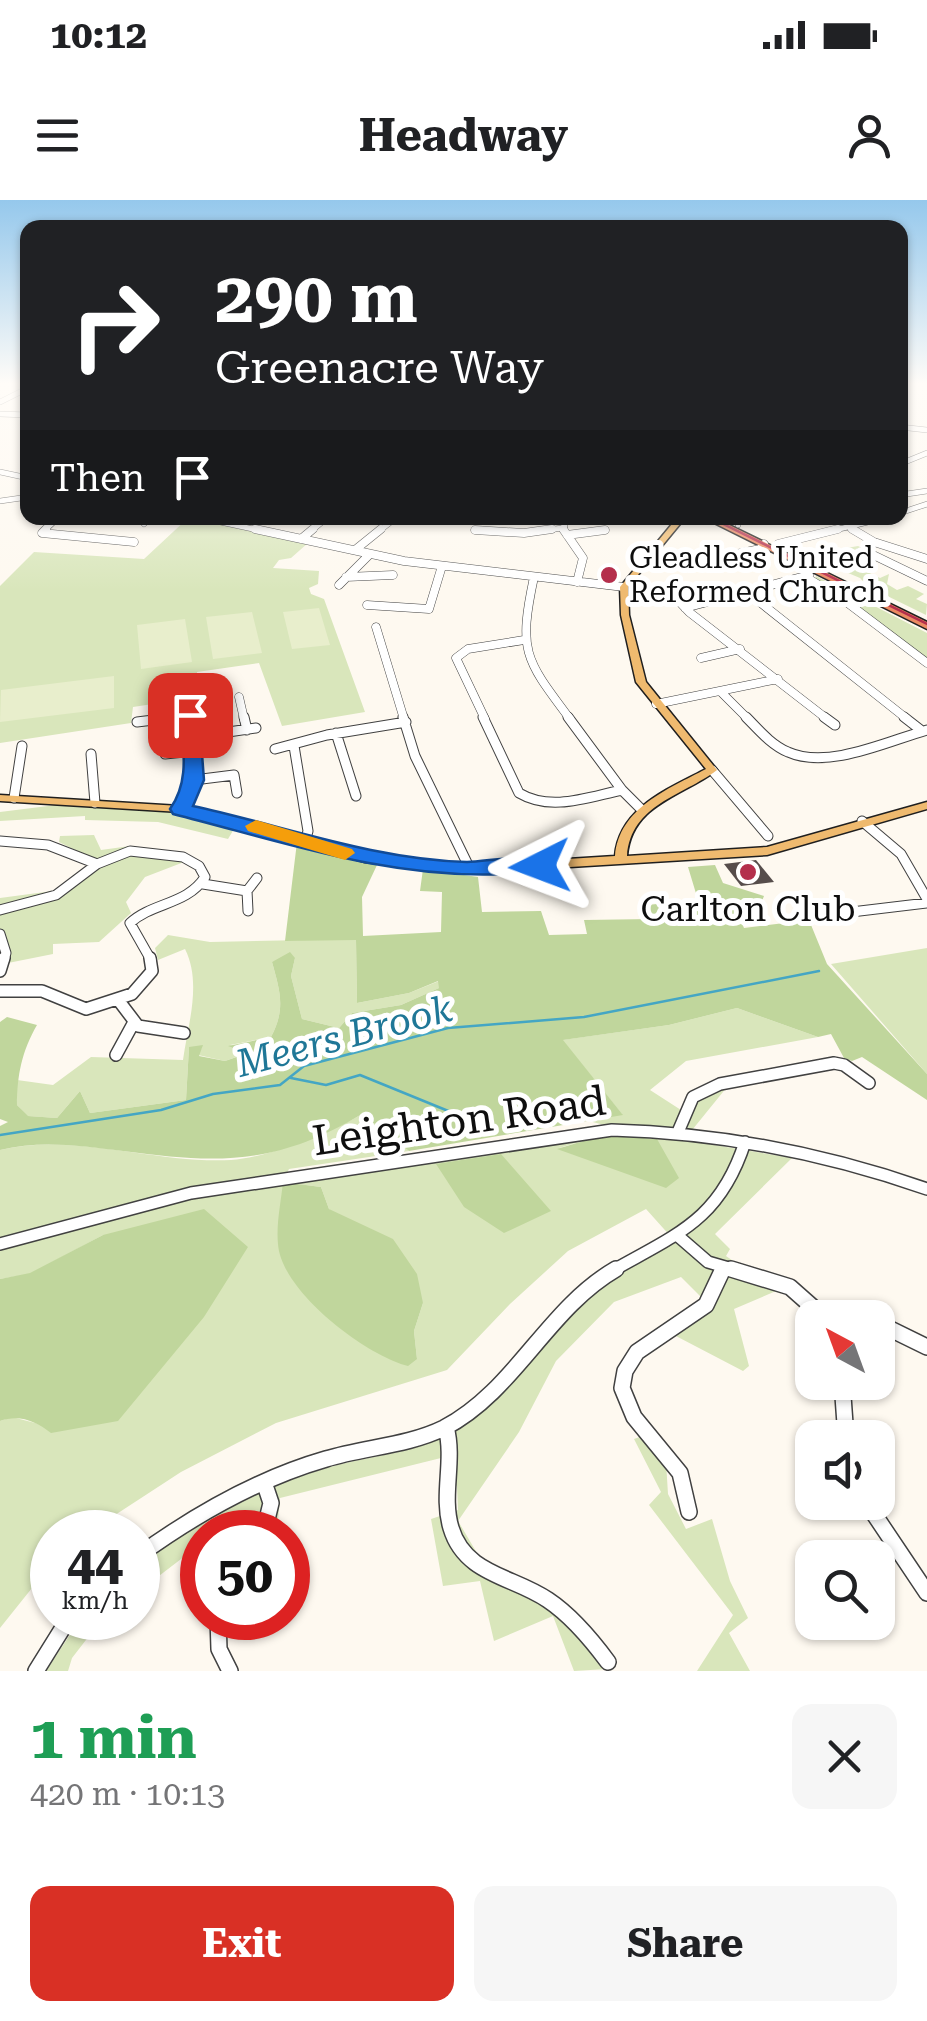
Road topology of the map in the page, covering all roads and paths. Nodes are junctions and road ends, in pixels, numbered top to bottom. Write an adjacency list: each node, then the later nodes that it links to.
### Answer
1 (51, 525): 14 (street)
2 (235, 525): 16 (street)
3 (318, 525): 16 (street)
4 (387, 525): 20 (street)
5 (564, 525): 13 (street)
6 (675, 525): 23 (main road)
7 (720, 525): 19 (highway)
8 (746, 525): 18 (highway)
9 (860, 525): 10 (street)
10 (850, 528): 18 (street); 24 (street)
11 (475, 530): 13 (street)
12 (605, 530): 13 (street)
13 (564, 531): 32 (street)
14 (42, 534): 15 (street); 17 (street)
15 (34, 538)
16 (301, 539): 20 (street)
17 (134, 542)
18 (778, 544): 39 (highway)
19 (758, 548): 23 (street); 26 (highway)
20 (355, 550): 22 (street)
21 (859, 553): 31 (street)
22 (370, 554): 25 (street); 29 (street)
23 (651, 554): 34 (main road)
24 (926, 557)
25 (442, 566): 30 (street); 37 (street)
26 (820, 572): 28 (street); 40 (highway)
27 (393, 575): 29 (street)
28 (804, 576): 36 (street); 45 (street)
29 (346, 577): 33 (street)
30 (534, 577): 32 (street); 42 (street)
31 (927, 581)
32 (577, 582): 34 (street)
33 (339, 585)
34 (624, 587): 49 (main road)
35 (670, 592): 38 (street)
36 (746, 592): 38 (street); 53 (street)
37 (367, 605)
38 (685, 608): 43 (street)
39 (927, 617)
40 (927, 626)
41 (376, 627): 51 (street)
42 (524, 640): 64 (street); 64 (street)
43 (740, 649): 44 (street); 46 (street)
44 (701, 658)
45 (927, 662)
46 (778, 679): 47 (street); 52 (street)
47 (722, 693): 49 (street); 53 (street)
48 (239, 697): 55 (street)
49 (656, 704): 62 (main road)
50 (137, 722): 55 (street)
51 (406, 722): 54 (street); 79 (street)
52 (835, 725)
53 (924, 730)
54 (336, 734): 57 (street); 66 (street)
55 (194, 737): 60 (street)
56 (22, 746): 68 (street)
57 (294, 746): 59 (street); 76 (street)
58 (165, 748): 60 (street)
59 (275, 749)
60 (194, 752): 63 (street)
61 (90, 754): 69 (street)
62 (712, 770): 72 (main road); 74 (street)
63 (194, 780): 65 (street); 71 (street)
64 (622, 790): 72 (street)
65 (237, 794)
66 (356, 796)
67 (0, 798): 68 (main road)
68 (14, 798): 69 (main road)
69 (95, 803): 71 (main road)
70 (927, 805): 73 (main road)
71 (180, 809): 76 (main road)
72 (642, 810): 77 (main road)
73 (862, 821): 77 (main road); 83 (street)
74 (768, 836)
75 (0, 842): 78 (street)
76 (305, 842): 79 (main road)
77 (620, 860): 79 (main road)
78 (97, 864): 81 (street); 84 (street)
79 (470, 869)
80 (257, 878): 82 (street)
81 (203, 884): 82 (street); 90 (street)
82 (247, 891): 85 (street)
83 (927, 901): 86 (street)
84 (0, 910)
85 (248, 911)
86 (818, 916)
87 (0, 934): 88 (street)
88 (0, 972)
89 (0, 991): 90 (street)
90 (120, 1001): 91 (street)
91 (134, 1022): 92 (street); 93 (street)
92 (184, 1033)
93 (116, 1056)
94 (869, 1083): 95 (street)
95 (678, 1132): 96 (street, Leighton Road); 99 (street, Leighton Road)
96 (745, 1142): 97 (street, Leighton Road); 98 (street)
97 (927, 1189)
98 (678, 1236): 100 (street); 104 (street)
99 (0, 1244)
100 (722, 1268): 101 (street); 107 (street)
101 (805, 1300)
102 (895, 1331): 103 (street)
103 (927, 1347)
104 (446, 1427): 105 (street); 113 (street)
105 (264, 1482): 106 (street); 109 (street)
106 (269, 1510)
107 (689, 1512)
108 (878, 1520): 110 (street)
109 (160, 1541)
110 (927, 1593)
111 (55, 1640): 114 (street)
112 (219, 1640): 115 (street)
113 (608, 1662)
114 (36, 1671)
115 (230, 1671)

